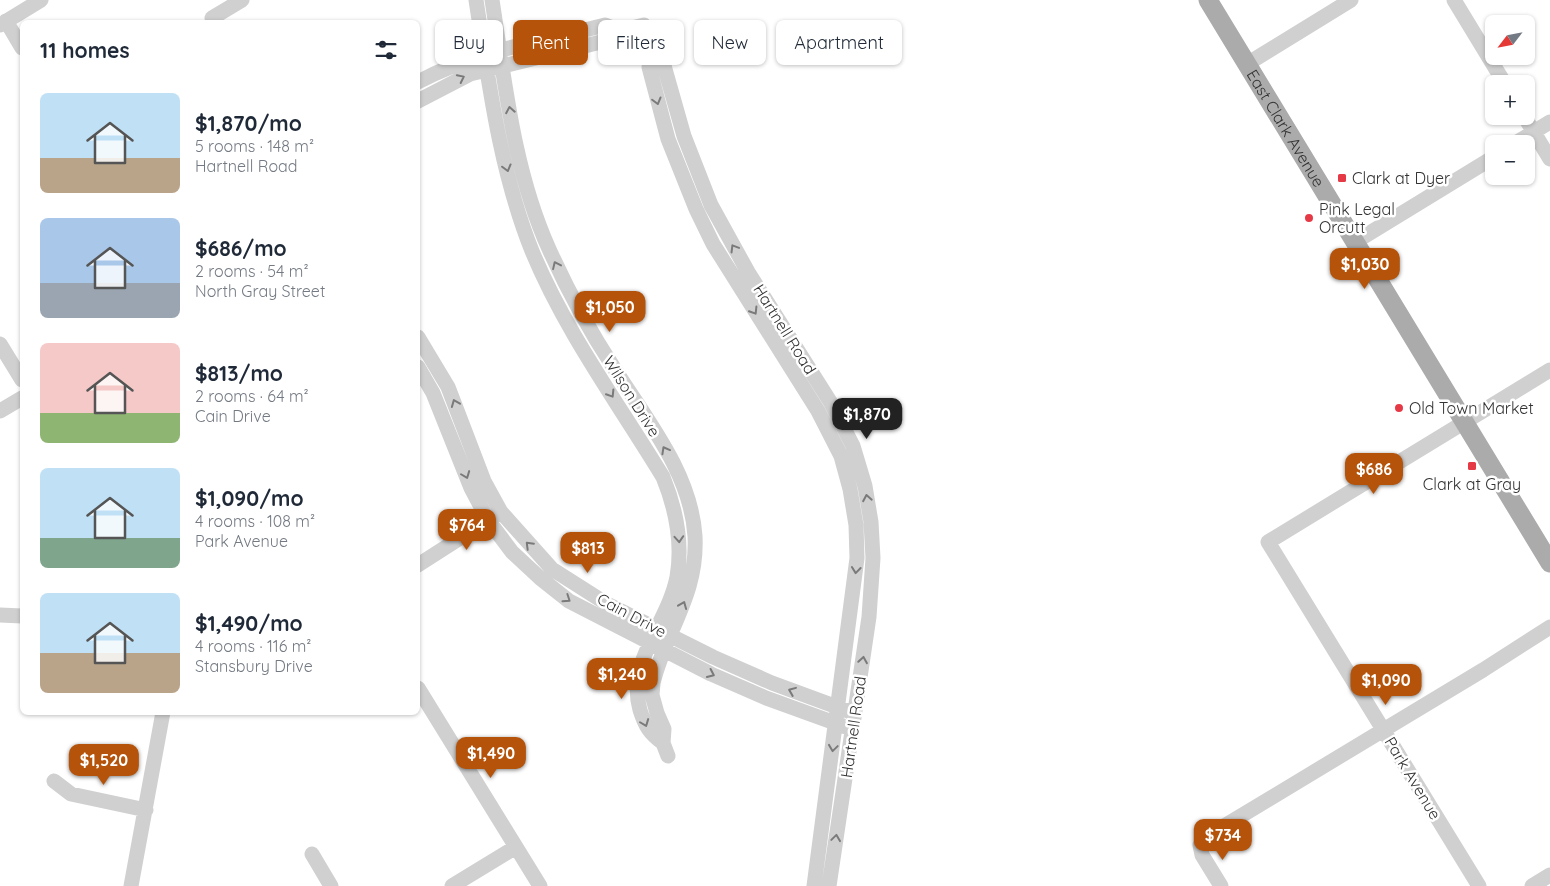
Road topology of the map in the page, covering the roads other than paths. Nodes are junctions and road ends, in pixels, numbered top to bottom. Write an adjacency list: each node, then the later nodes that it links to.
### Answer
1 (41, 0): 11 (street)
2 (242, 0): 8 (street)
3 (476, 0): 9 (street, Wilson Drive)
4 (492, 0): 10 (street, Wilson Drive)
5 (1208, 0): 15 (main road, East Clark Avenue)
6 (1351, 0): 15 (street)
7 (1454, 0): 22 (street)
8 (215, 20)
9 (479, 20)
10 (495, 20)
11 (3, 23): 13 (street)
12 (598, 42): 14 (street, Hartnell Road)
13 (20, 45)
14 (503, 58)
15 (1247, 64): 31 (main road, East Clark Avenue)
16 (468, 65): 23 (street, Hartnell Road)
17 (482, 65): 24 (street, Hartnell Road, one-way to 17)
18 (487, 65): 39 (street, Wilson Drive, one-way to 39)
19 (502, 65): 36 (street, Wilson Drive, one-way to 19)
20 (648, 65): 33 (street, Hartnell Road, one-way to 33)
21 (664, 65): 32 (street, Hartnell Road, one-way to 21)
22 (1500, 75)
23 (420, 81)
24 (420, 100)
25 (1550, 122): 27 (street)
26 (1530, 125): 27 (street)
27 (1534, 132): 28 (street); 29 (street)
28 (1529, 135)
29 (1550, 159)
30 (1485, 162): 31 (street)
31 (1355, 242): 45 (main road, East Clark Avenue)
32 (748, 272): 33 (street); 42 (street, Hartnell Road)
33 (735, 280): 44 (street, Hartnell Road, one-way to 44)
34 (420, 340): 46 (street, Cain Drive, one-way to 34)
35 (0, 344): 40 (street)
36 (612, 366): 39 (street); 53 (street, Wilson Drive, one-way to 36)
37 (420, 370): 46 (street, Cain Drive, one-way to 46)
38 (1550, 370): 45 (street)
39 (600, 375): 52 (street, Wilson Drive, one-way to 52)
40 (20, 377)
41 (20, 399): 43 (street)
42 (831, 403): 44 (street); 57 (street, Hartnell Road, one-way to 42)
43 (0, 411)
44 (818, 411): 56 (street, Hartnell Road, one-way to 56)
45 (1465, 422): 47 (main road, East Clark Avenue); 61 (street, Park Avenue)
46 (494, 516): 48 (street); 52 (street, Cain Drive)
47 (1550, 563)
48 (420, 564)
49 (0, 615): 50 (street)
50 (20, 616)
51 (1550, 627): 61 (street)
52 (654, 636): 53 (street, Cain Drive); 54 (street, Cain Drive); 54 (street, Wilson Drive, one-way to 54)
53 (670, 636): 54 (street, Wilson Drive); 56 (street, Cain Drive, one-way to 53)
54 (664, 650): 59 (street, Cain Drive, one-way to 59)
55 (420, 691): 64 (street)
56 (838, 710): 57 (street, Cain Drive); 59 (street, Hartnell Road)
57 (854, 713): 60 (street, Hartnell Road)
58 (162, 715): 63 (street)
59 (836, 725): 60 (street, Cain Drive); 71 (street, Hartnell Road, one-way to 71)
60 (852, 728): 72 (street, Hartnell Road, one-way to 60)
61 (1383, 729): 73 (street); 74 (street, Park Avenue)
62 (54, 781): 63 (street)
63 (146, 810): 67 (street)
64 (516, 847): 69 (street); 70 (street)
65 (312, 854): 68 (street)
66 (1550, 875): 75 (street)
67 (131, 886)
68 (331, 886)
69 (452, 886)
70 (540, 886)
71 (814, 886)
72 (829, 886)
73 (1221, 886)
74 (1479, 886)
75 (1532, 886)

